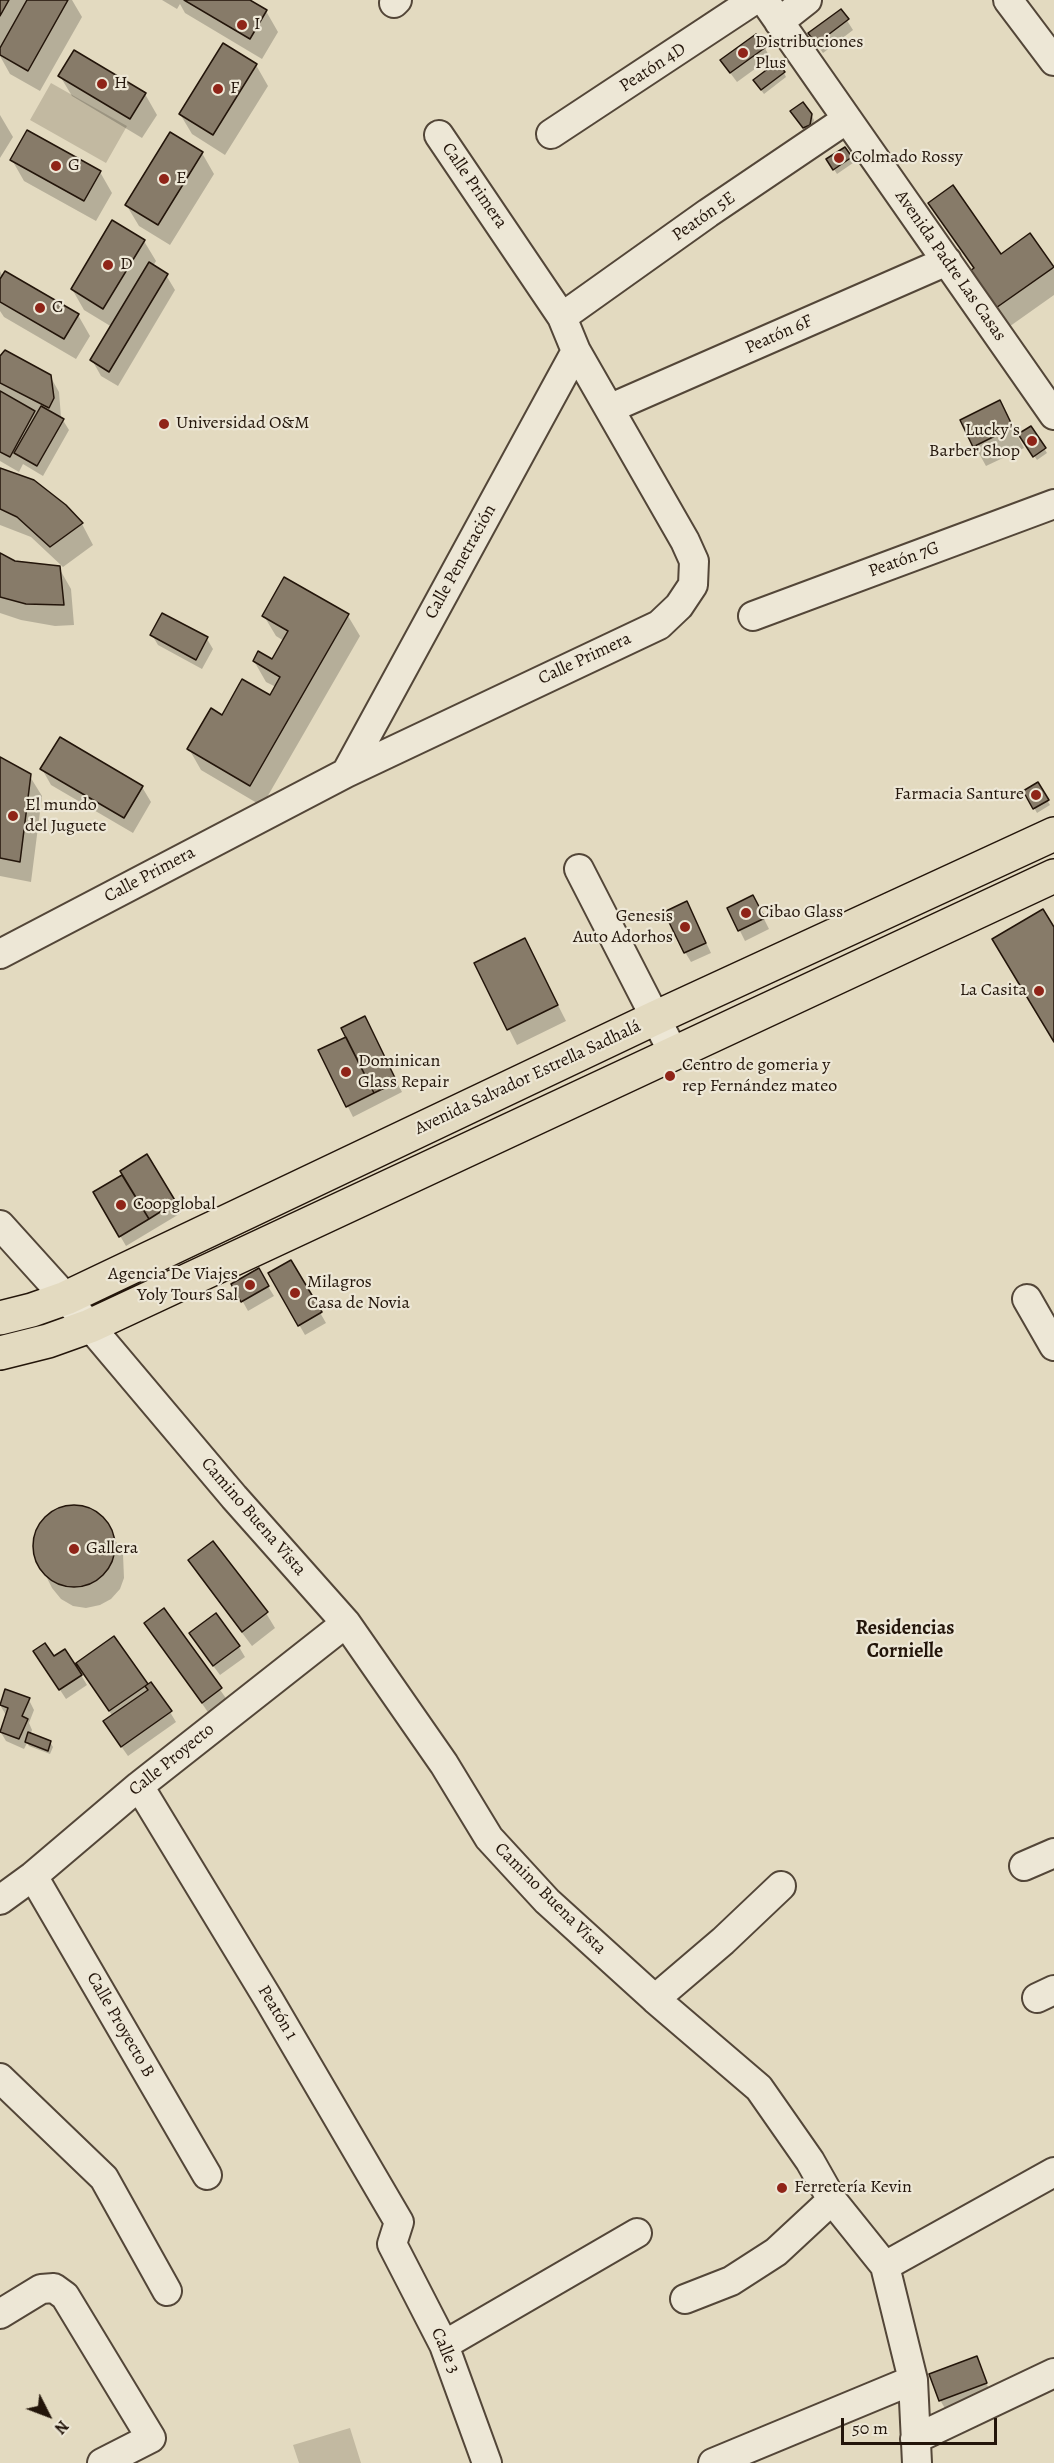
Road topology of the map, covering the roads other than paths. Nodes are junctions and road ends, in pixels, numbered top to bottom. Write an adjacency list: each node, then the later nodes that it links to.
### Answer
1 (754, 0): 7 (street, Peatón 4D)
2 (807, 0): 4 (street)
3 (1008, 0): 5 (street)
4 (771, 11): 6 (street, Avenida Padre Las Casas)
5 (1054, 61)
6 (847, 119): 9 (street, Avenida Padre Las Casas); 10 (street, Peatón 5E)
7 (551, 134)
8 (439, 135): 10 (street, Calle Primera)
9 (947, 261): 12 (street, Peatón 6F); 13 (street, Avenida Padre Las Casas)
10 (562, 317): 11 (street, Calle Primera)
11 (576, 351): 12 (street, Calle Primera); 16 (street, Calle Penetración)
12 (611, 408): 16 (street, Calle Primera)
13 (1054, 415)
14 (1054, 504): 15 (street, Peatón 7G)
15 (753, 616)
16 (346, 773): 20 (street, Calle Primera)
17 (1054, 834): 21 (highway, Avenida Salvador Estrella Sadhalá)
18 (579, 869): 21 (street)
19 (1054, 876): 22 (highway)
20 (0, 954)
21 (655, 1018): 22 (street); 24 (highway, Avenida Salvador Estrella Sadhalá)
22 (674, 1054): 27 (highway)
23 (0, 1225): 24 (street, Camino Buena Vista)
24 (66, 1298): 26 (highway, Avenida Salvador Estrella Sadhalá); 27 (street, Camino Buena Vista)
25 (1027, 1299): 28 (street)
26 (0, 1318)
27 (90, 1326): 29 (highway); 30 (street, Camino Buena Vista)
28 (1054, 1346)
29 (0, 1353)
30 (346, 1623): 31 (street, Calle Proyecto); 37 (street, Camino Buena Vista)
31 (139, 1786): 34 (street, Calle Proyecto); 43 (street, Peatón 1)
32 (1054, 1854): 33 (street)
33 (1024, 1866)
34 (33, 1876): 36 (street, Calle Proyecto); 40 (street, Calle Proyecto B)
35 (781, 1886): 37 (street)
36 (0, 1900)
37 (655, 1999): 41 (street, Camino Buena Vista)
38 (0, 2078): 45 (street)
39 (1054, 2172): 44 (street)
40 (207, 2175)
41 (832, 2200): 44 (street, Camino Buena Vista); 46 (street)
42 (637, 2233): 48 (street)
43 (392, 2244): 48 (street, Calle 3)
44 (885, 2265): 50 (street, Camino Buena Vista)
45 (167, 2291)
46 (685, 2299)
47 (0, 2314): 52 (street)
48 (444, 2345): 53 (street, Calle 3)
49 (1054, 2373): 51 (street)
50 (913, 2380): 51 (street, Camino Buena Vista); 54 (street)
51 (916, 2451)
52 (102, 2463)
53 (487, 2463)
54 (713, 2463)

